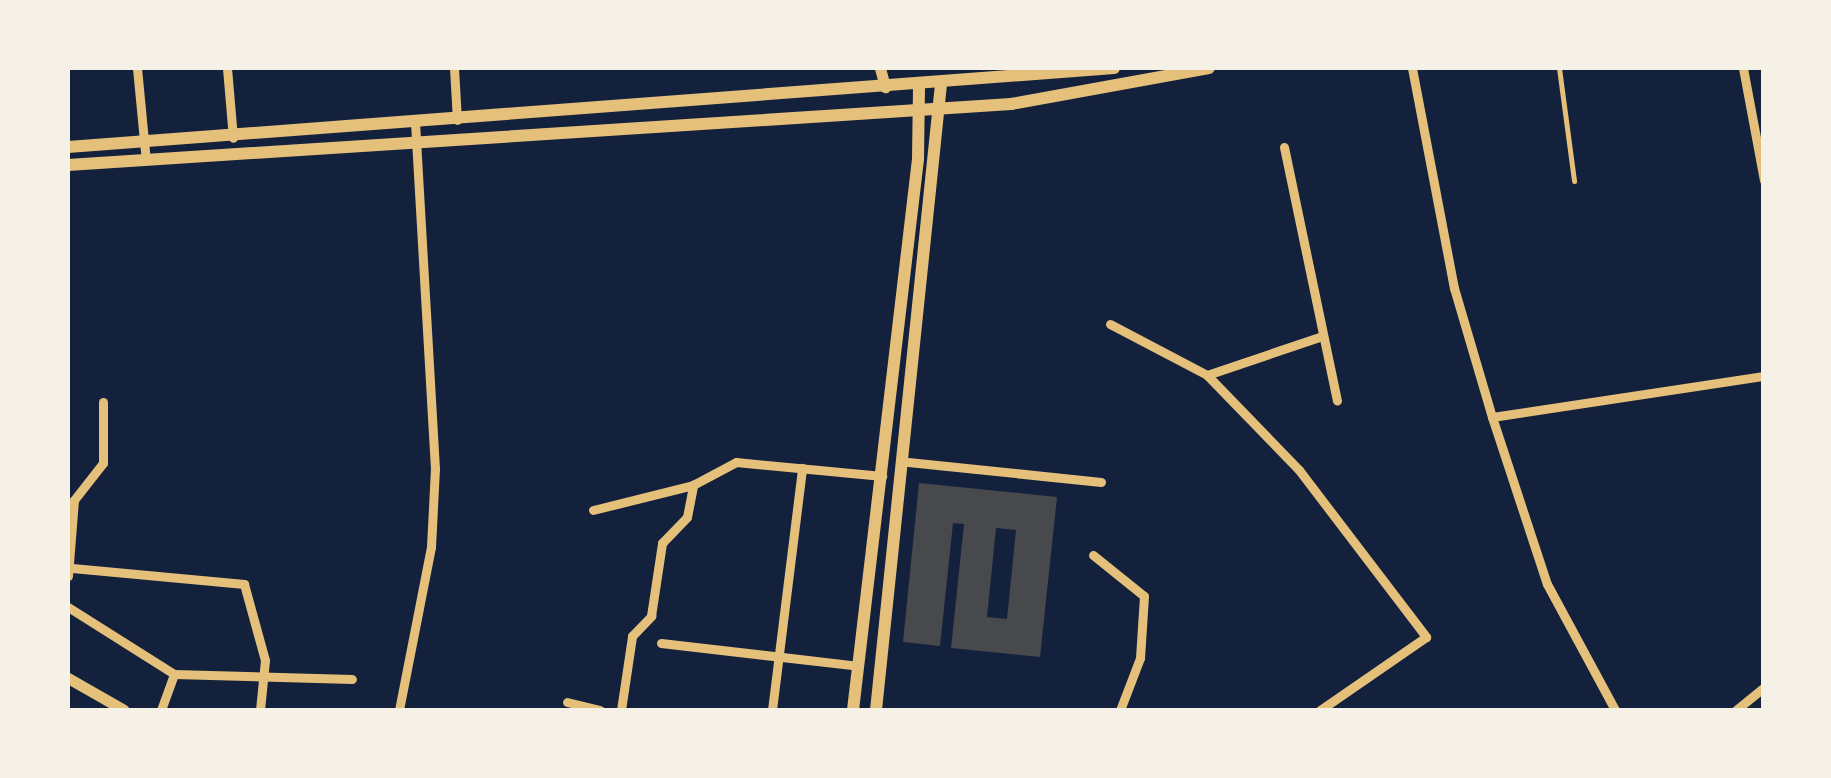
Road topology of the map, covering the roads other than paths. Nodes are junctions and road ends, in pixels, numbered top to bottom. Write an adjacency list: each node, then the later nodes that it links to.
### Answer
1 (136, 68): 18 (street)
2 (228, 68): 17 (street)
3 (454, 68): 15 (street)
4 (880, 68): 12 (street)
5 (1114, 68): 10 (main road)
6 (1209, 68): 13 (main road)
7 (1412, 68): 32 (street)
8 (1559, 68): 25 (lane)
9 (1743, 68): 24 (street)
10 (941, 84): 11 (main road); 13 (main road)
11 (919, 85): 12 (main road); 14 (main road)
12 (885, 87): 15 (main road)
13 (943, 109): 14 (main road); 33 (main road)
14 (920, 110): 19 (main road); 35 (main road)
15 (458, 123): 16 (main road)
16 (415, 126): 17 (main road); 19 (street)
17 (233, 138): 18 (main road)
18 (145, 143): 21 (main road); 22 (street)
19 (418, 144): 22 (main road); 54 (street)
20 (1284, 146): 27 (street)
21 (68, 147)
22 (146, 161): 23 (main road)
23 (68, 165)
24 (1764, 180)
25 (1574, 181)
26 (1110, 324): 28 (street)
27 (1322, 336): 28 (street); 30 (street)
28 (1207, 375): 61 (street)
29 (1764, 376): 32 (street)
30 (1337, 400)
31 (103, 402): 40 (street)
32 (1492, 416): 62 (street)
33 (908, 462): 36 (street); 59 (main road)
34 (802, 468): 35 (street); 37 (street); 43 (street)
35 (882, 476): 44 (main road)
36 (1101, 482)
37 (693, 485): 38 (street); 56 (street)
38 (593, 510)
39 (1093, 554): 60 (street)
40 (70, 572): 46 (street)
41 (68, 607): 45 (street)
42 (661, 643): 43 (street)
43 (778, 656): 44 (street); 57 (street)
44 (859, 666): 58 (main road)
45 (174, 674): 46 (street); 52 (street)
46 (264, 677): 48 (street); 53 (street)
47 (68, 678): 51 (street)
48 (352, 679)
49 (1764, 687): 63 (street)
50 (567, 702): 55 (street)
51 (124, 710)
52 (161, 710)
53 (260, 710)
54 (398, 710)
55 (600, 710)
56 (622, 710)
57 (772, 710)
58 (854, 710)
59 (876, 710)
60 (1120, 710)
61 (1320, 710)
62 (1615, 710)
63 (1736, 710)

